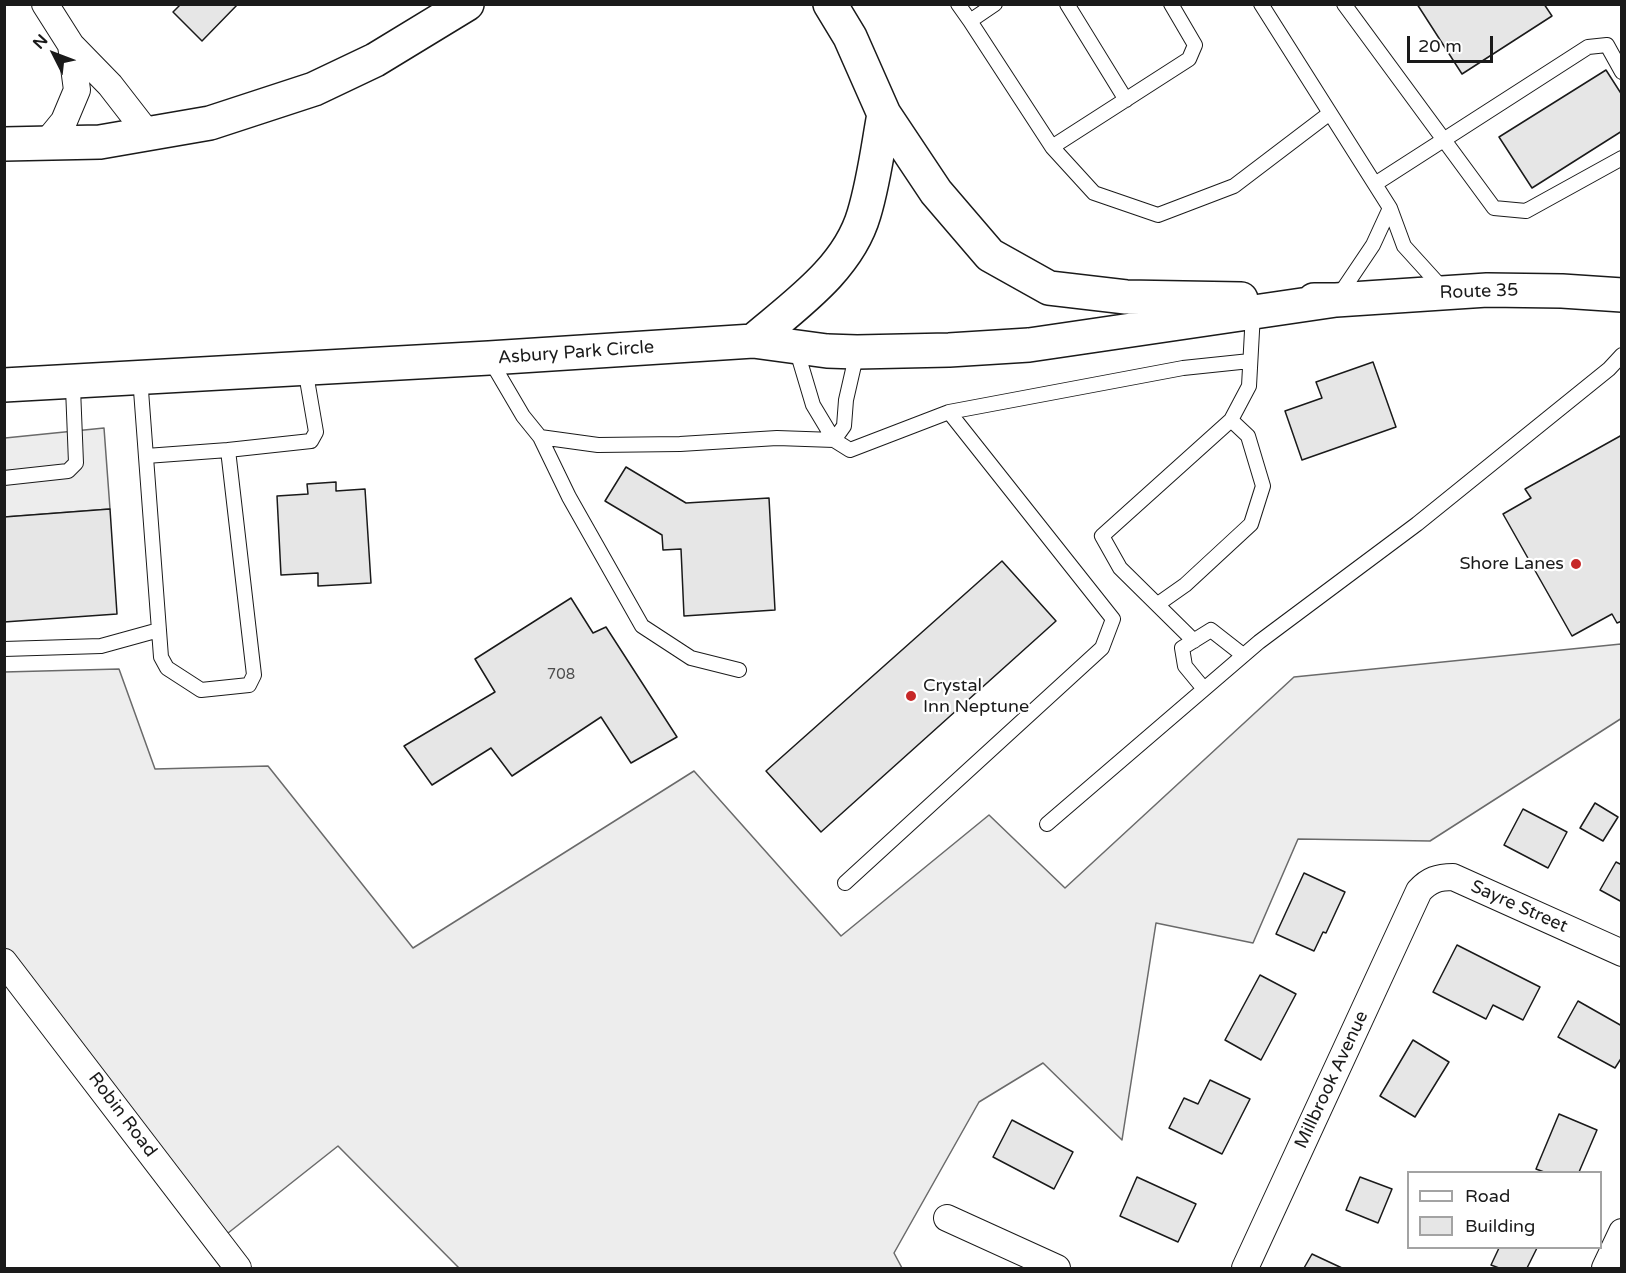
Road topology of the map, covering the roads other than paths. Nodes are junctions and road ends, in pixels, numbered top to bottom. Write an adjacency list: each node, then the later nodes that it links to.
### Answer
1 (45, 4): 11 (street)
2 (466, 4): 16 (main road)
3 (830, 4): 15 (main road)
4 (957, 4): 10 (lane)
5 (995, 4): 10 (lane)
6 (1067, 4): 13 (lane)
7 (1171, 4): 13 (lane)
8 (1261, 4): 14 (lane)
9 (1344, 4): 17 (lane)
10 (970, 21): 20 (lane)
11 (71, 45): 16 (street); 18 (street)
12 (1622, 72): 17 (lane)
13 (1126, 100): 20 (lane)
14 (1330, 113): 20 (lane); 22 (lane)
15 (884, 114): 26 (main road); 28 (main road)
16 (148, 134): 18 (main road)
17 (1444, 139): 21 (lane); 22 (lane)
18 (46, 143): 19 (main road)
19 (4, 144)
20 (1052, 147)
21 (1622, 158)
22 (1375, 184): 23 (lane)
23 (1390, 208): 24 (lane); 26 (lane)
24 (1447, 293): 25 (main road, Route 35); 26 (main road, Route 35)
25 (1622, 295)
26 (1336, 300): 27 (main road, Asbury Park Circle)
27 (1253, 313): 30 (main road, Asbury Park Circle); 33 (lane)
28 (753, 341): 29 (main road, Asbury Park Circle); 32 (main road, Asbury Park Circle)
29 (796, 346): 30 (main road, Asbury Park Circle); 42 (lane)
30 (857, 352): 42 (lane)
31 (1622, 355): 50 (lane)
32 (489, 358): 34 (main road, Asbury Park Circle); 41 (lane)
33 (1250, 361): 39 (lane); 40 (lane)
34 (305, 368): 35 (main road, Asbury Park Circle); 43 (lane)
35 (140, 376): 36 (main road, Asbury Park Circle); 37 (main road); 44 (lane)
36 (4, 385)
37 (73, 388): 38 (main road); 45 (lane)
38 (4, 399)
39 (949, 412): 42 (lane); 54 (lane)
40 (1231, 420): 46 (lane); 46 (lane)
41 (540, 437): 42 (lane); 51 (lane)
42 (834, 440)
43 (228, 450): 44 (lane); 47 (lane)
44 (146, 456): 47 (lane)
45 (4, 478)
46 (1158, 604): 48 (lane)
47 (159, 630): 49 (lane)
48 (1194, 641): 50 (lane); 52 (lane)
49 (4, 649)
50 (1244, 655): 52 (lane)
51 (739, 670)
52 (1204, 689): 53 (lane)
53 (1047, 824)
54 (845, 883)
55 (1419, 891): 56 (street, Sayre Street); 62 (street, Millbrook Avenue)
56 (1622, 953)
57 (4, 962): 60 (street, Robin Road)
58 (947, 1218): 61 (street)
59 (1622, 1232): 63 (street)
60 (238, 1269)
61 (1057, 1269)
62 (1245, 1269)
63 (1605, 1269)

